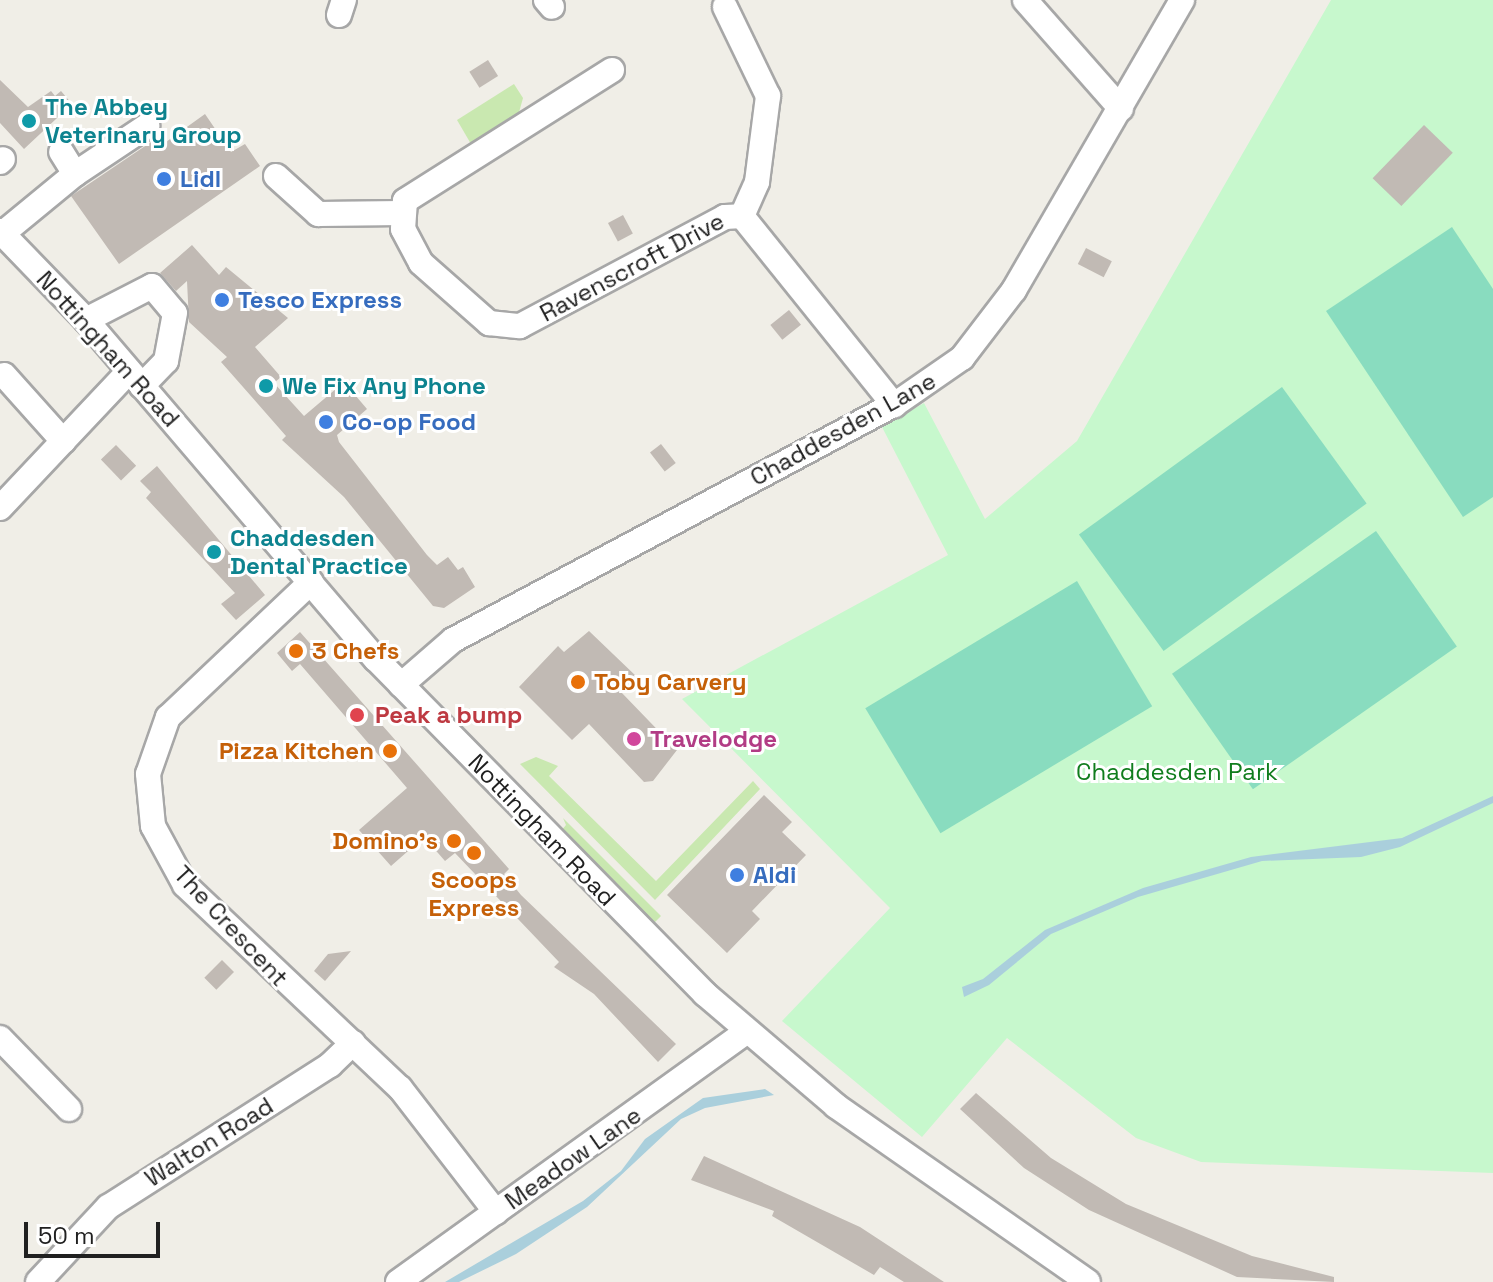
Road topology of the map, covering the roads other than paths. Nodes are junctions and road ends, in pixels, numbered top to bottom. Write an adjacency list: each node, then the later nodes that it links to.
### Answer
1 (1025, 0): 5 (street)
2 (1182, 0): 5 (street, Chaddesden Lane)
3 (725, 7): 11 (street, Ravenscroft Drive)
4 (612, 70): 10 (street)
5 (1121, 109): 16 (street, Chaddesden Lane)
6 (147, 126): 8 (street)
7 (61, 152): 8 (street)
8 (75, 174): 12 (street)
9 (276, 176): 10 (street)
10 (402, 213): 11 (street, Ravenscroft Drive)
11 (742, 216): 16 (street)
12 (1, 232): 13 (street, Nottingham Road)
13 (86, 320): 15 (street, Nottingham Road); 15 (street)
14 (4, 375): 17 (street)
15 (136, 378): 17 (street); 19 (street, Nottingham Road)
16 (894, 405): 20 (street, Chaddesden Lane)
17 (63, 441): 18 (street)
18 (0, 508)
19 (311, 582): 20 (street, Nottingham Road); 23 (street, The Crescent)
20 (401, 685): 21 (street, Nottingham Road)
21 (746, 1032): 25 (street, Meadow Lane); 28 (street, Nottingham Road)
22 (0, 1038): 24 (street)
23 (353, 1043): 25 (street, The Crescent); 26 (street, Walton Road)
24 (69, 1109)
25 (496, 1212): 27 (street, Meadow Lane)
26 (38, 1282)
27 (398, 1282)
28 (1088, 1282)

